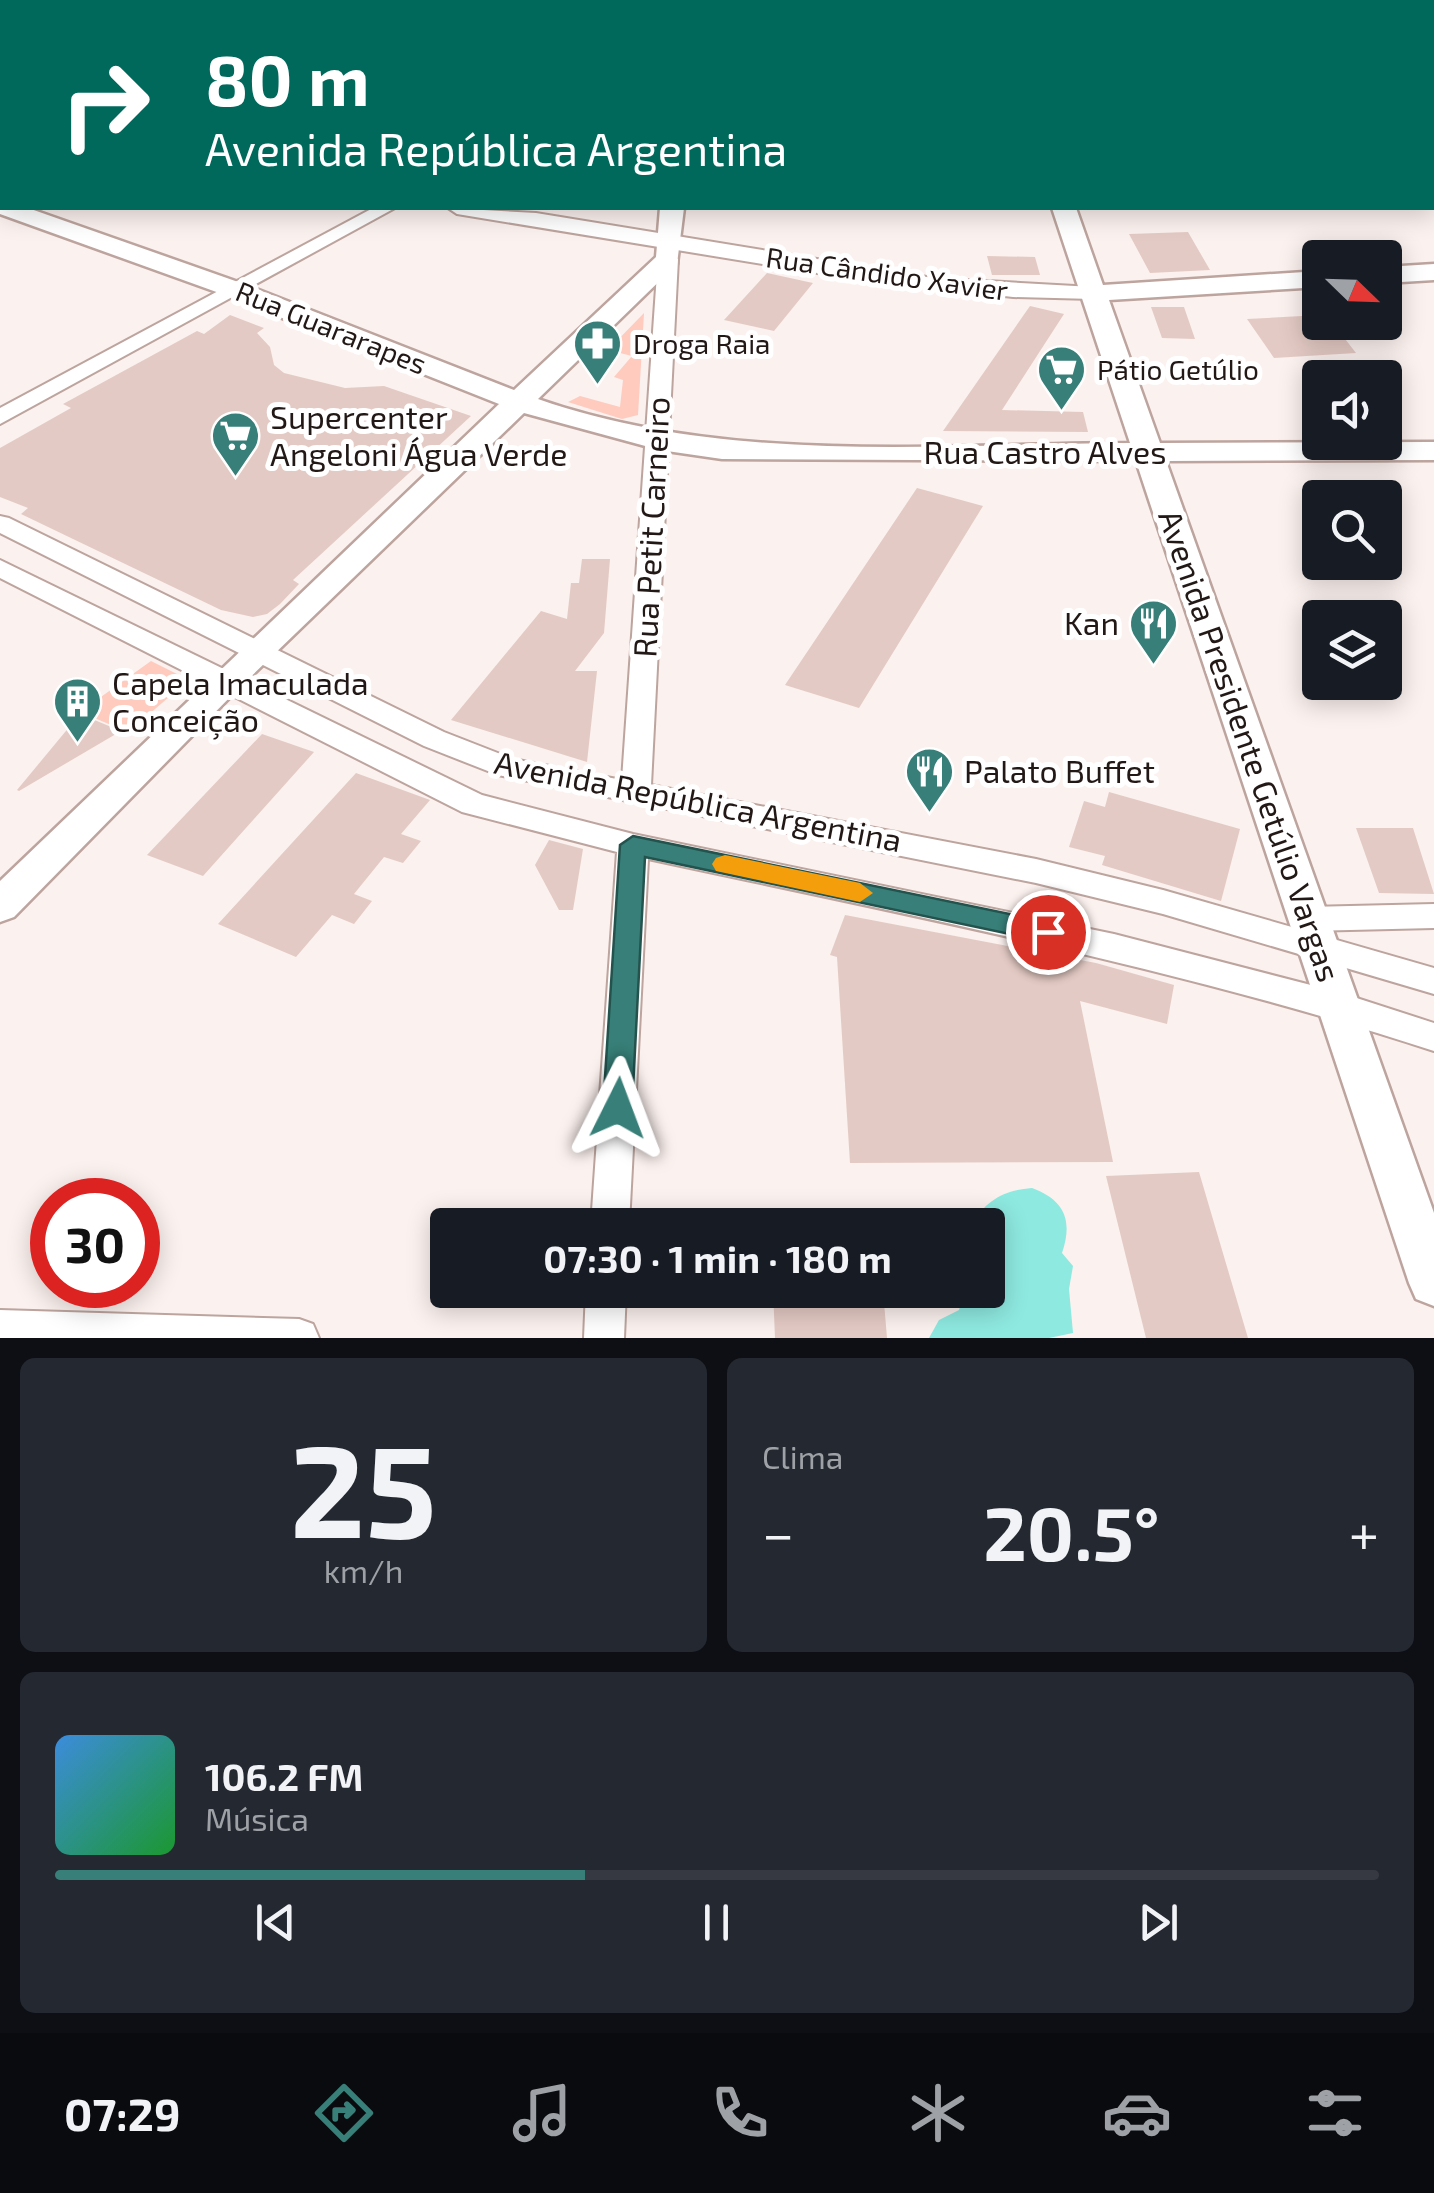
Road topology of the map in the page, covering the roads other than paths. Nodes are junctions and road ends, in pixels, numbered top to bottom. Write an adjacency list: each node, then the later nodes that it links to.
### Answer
1 (10, 210): 10 (main road, Rua Guararapes)
2 (382, 210): 10 (street)
3 (467, 210): 6 (street, Rua Cândido Xavier)
4 (672, 210): 6 (main road)
5 (1065, 210): 11 (main road, Avenida Presidente Getúlio Vargas)
6 (669, 250): 11 (street, Rua Cândido Xavier); 12 (main road); 13 (street, Rua Petit Carneiro)
7 (1434, 272): 8 (main road)
8 (1402, 274)
9 (1302, 280): 11 (main road, Rua Cândido Xavier)
10 (239, 291): 14 (main road, Rua Guararapes); 15 (street)
11 (1093, 294): 18 (main road, Avenida Presidente Getúlio Vargas)
12 (626, 299): 13 (main road); 14 (main road)
13 (666, 301): 16 (street, Rua Petit Carneiro)
14 (519, 402): 16 (main road, Rua Guararapes); 21 (main road)
15 (0, 417)
16 (658, 444): 18 (main road, Rua Castro Alves); 23 (street, Rua Petit Carneiro)
17 (1434, 451): 18 (main road, Rua Castro Alves)
18 (1148, 452): 27 (main road, Avenida Presidente Getúlio Vargas)
19 (0, 522): 21 (street, Avenida República Argentina)
20 (0, 568): 22 (street, Avenida República Argentina)
21 (260, 649): 22 (main road); 23 (street, Avenida República Argentina)
22 (224, 682): 24 (street, Avenida República Argentina); 25 (main road)
23 (636, 796): 27 (street, Avenida República Argentina)
24 (633, 845): 29 (street, Avenida República Argentina); 31 (street)
25 (0, 906)
26 (1434, 916): 27 (street)
27 (1313, 933): 28 (street, Avenida República Argentina); 29 (main road, Avenida Presidente Getúlio Vargas)
28 (1434, 981)
29 (1338, 1006): 30 (street, Avenida República Argentina); 32 (main road, Avenida Presidente Getúlio Vargas)
30 (1434, 1037)
31 (611, 1208)
32 (1434, 1284)
33 (605, 1308): 36 (street)
34 (0, 1329): 35 (street)
35 (300, 1338)
36 (604, 1338)

